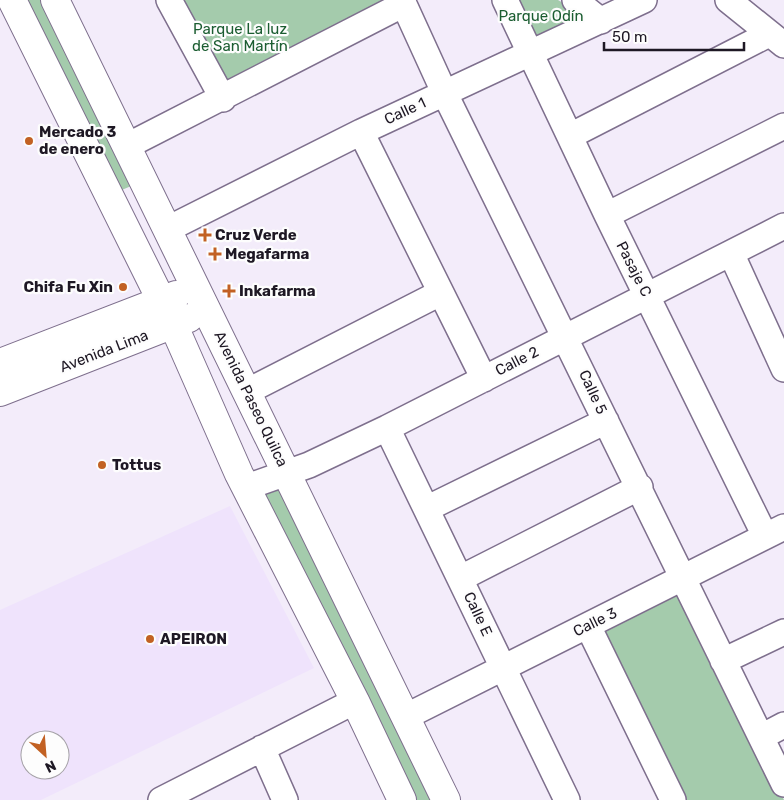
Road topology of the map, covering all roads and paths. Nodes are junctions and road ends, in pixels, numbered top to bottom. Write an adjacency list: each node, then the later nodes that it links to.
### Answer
1 (12, 0): 25 (main road)
2 (55, 0): 17 (main road, Avenida Paseo Quilca)
3 (169, 0): 13 (street)
4 (505, 0): 11 (street, Pasaje C)
5 (575, 0): 9 (street)
6 (644, 0): 9 (street, Calle 1)
7 (728, 0): 10 (street)
8 (403, 2): 12 (street, Calle 5); 13 (street)
9 (601, 21): 11 (street, Calle 1)
10 (776, 39): 16 (street)
11 (531, 53): 12 (street, Calle 1); 16 (street, Pasaje C)
12 (444, 92): 15 (street, Calle 1); 26 (street, Calle 5)
13 (223, 99): 17 (street)
14 (784, 126): 18 (street)
15 (361, 132): 20 (street, Calle 1); 22 (street)
16 (570, 136): 18 (street, Pasaje C)
17 (127, 146): 20 (main road, Avenida Paseo Quilca)
18 (607, 215): 23 (street, Pasaje C)
19 (784, 226): 21 (street, Calle 2)
20 (168, 229): 24 (main road, Avenida Paseo Quilca)
21 (731, 253): 23 (street, Calle 2); 27 (street)
22 (440, 293): 30 (street); 31 (street)
23 (647, 294): 26 (street, Calle 2); 39 (street, Pasaje C)
24 (202, 299): 25 (main road, Avenida Lima); 31 (main road, Avenida Paseo Quilca)
25 (166, 313): 28 (main road, Avenida Lima); 32 (main road, Avenida Lima); 36 (main road)
26 (566, 336): 30 (street, Calle 2); 33 (street, Calle 5)
27 (777, 337): 29 (street)
28 (0, 363)
29 (784, 369)
30 (484, 379): 34 (street, Calle 2)
31 (248, 391): 35 (main road, Avenida Paseo Quilca)
32 (0, 392)
33 (606, 421): 37 (street, Calle 5); 38 (street)
34 (387, 428): 35 (street, Calle 2); 38 (street, Calle E)
35 (287, 472): 36 (street, Calle 2); 47 (main road, Avenida Paseo Quilca)
36 (247, 487): 46 (main road)
37 (640, 487): 40 (street); 41 (street, Calle 5)
38 (428, 508): 40 (street, Calle E)
39 (774, 531): 41 (street, Calle 3)
40 (461, 578): 45 (street, Calle E)
41 (682, 578): 42 (street, Calle 3); 44 (street, Calle 5)
42 (588, 626): 45 (street, Calle 3); 57 (street)
43 (784, 632): 44 (street)
44 (723, 662): 49 (street, Calle 5)
45 (503, 667): 47 (street, Calle 3); 56 (street, Calle E)
46 (355, 701): 50 (street); 54 (main road)
47 (407, 716): 55 (main road, Avenida Paseo Quilca)
48 (784, 725): 49 (street)
49 (762, 736): 51 (street, Calle 5)
50 (262, 748): 52 (street); 53 (street)
51 (784, 784)
52 (169, 798)
53 (285, 800)
54 (402, 800)
55 (446, 800)
56 (567, 800)
57 (673, 800)

